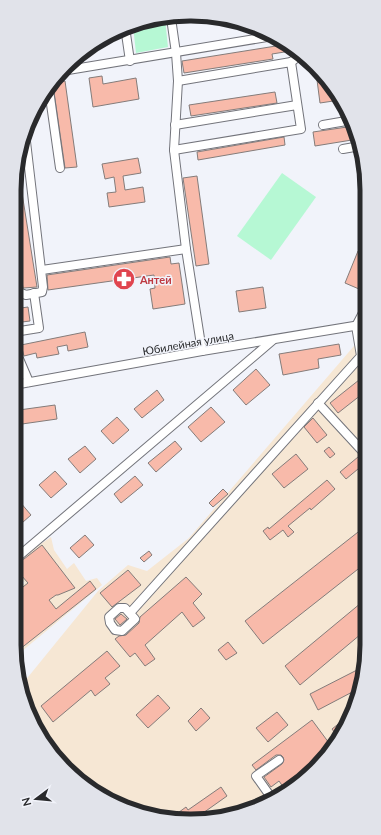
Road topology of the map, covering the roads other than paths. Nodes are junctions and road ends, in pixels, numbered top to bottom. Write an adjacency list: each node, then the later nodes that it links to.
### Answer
1 (172, 22): 4 (street)
2 (126, 34): 6 (street)
3 (264, 38): 4 (street)
4 (176, 53): 6 (street); 9 (street)
5 (297, 58): 7 (street)
6 (130, 61): 8 (street)
7 (292, 62): 9 (street); 11 (street)
8 (73, 69)
9 (178, 81): 14 (street)
10 (50, 96): 19 (street)
11 (297, 105): 14 (street); 17 (street)
12 (345, 121): 13 (street)
13 (323, 124)
14 (175, 125): 17 (street)
15 (354, 147): 18 (street)
16 (27, 148): 21 (street)
17 (174, 150): 20 (street)
18 (342, 150)
19 (60, 168)
20 (186, 249): 21 (street); 30 (street)
21 (42, 270): 23 (street)
22 (21, 293): 23 (street)
23 (34, 294): 27 (street)
24 (360, 318): 26 (street)
25 (360, 325): 26 (street, Юбилейная улица)
26 (356, 326): 28 (street, Юбилейная улица); 29 (street)
27 (21, 331)
28 (274, 340): 30 (street, Юбилейная улица); 37 (street)
29 (360, 350)
30 (202, 351): 33 (street, Юбилейная улица)
31 (360, 357): 35 (street)
32 (21, 363): 33 (street)
33 (29, 382): 34 (street, Юбилейная улица)
34 (21, 384)
35 (318, 403): 36 (street); 38 (street)
36 (360, 448)
37 (21, 554)
38 (130, 613)
39 (279, 760): 40 (street)
40 (269, 795)

